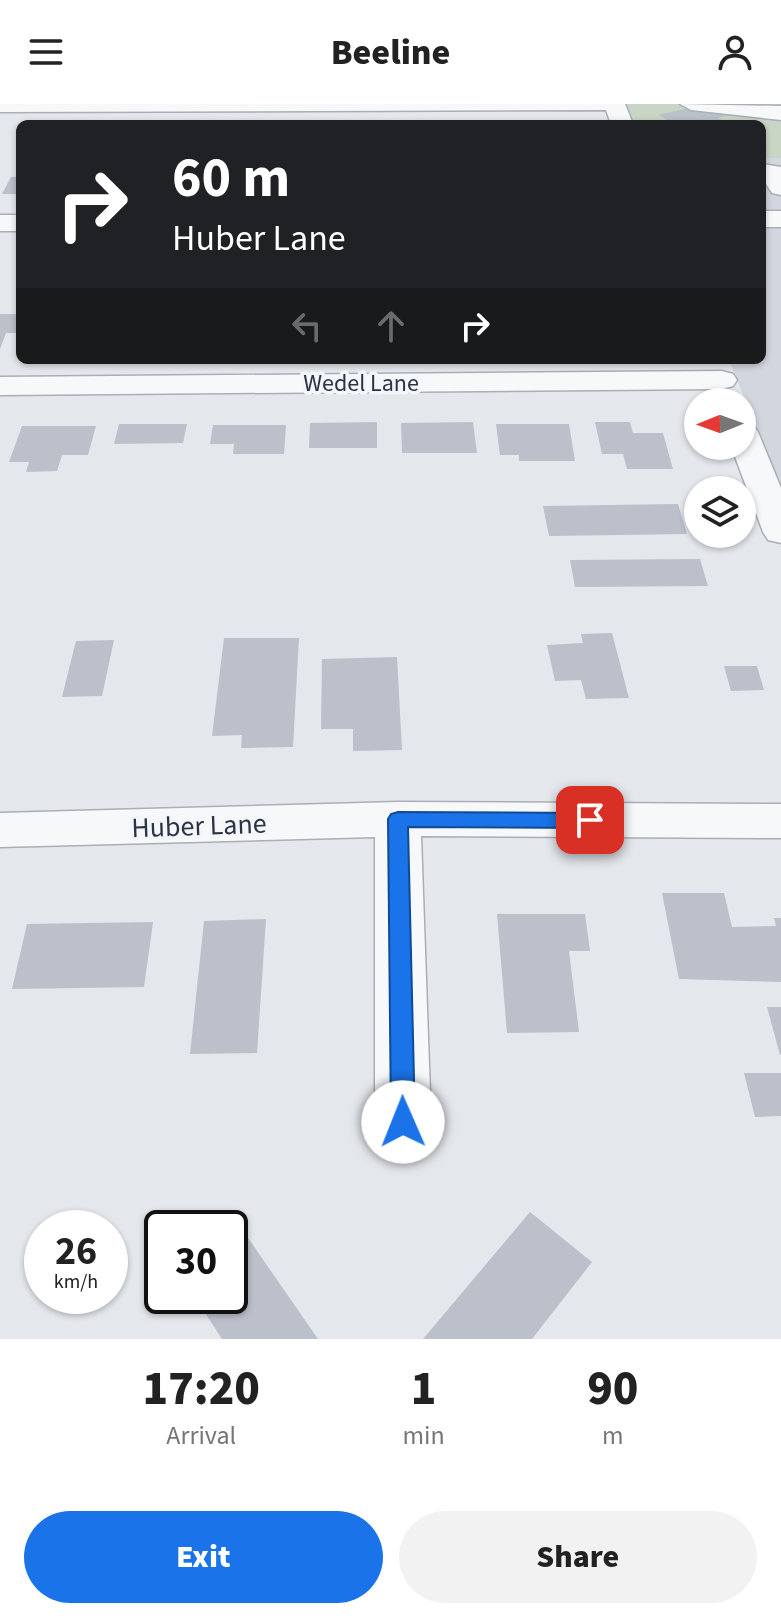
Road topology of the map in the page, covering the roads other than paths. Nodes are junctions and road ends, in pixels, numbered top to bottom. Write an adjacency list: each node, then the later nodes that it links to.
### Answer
1 (614, 104): 4 (street)
2 (691, 104): 5 (street)
3 (745, 104): 5 (street)
4 (0, 106)
5 (781, 112)
6 (766, 171): 7 (street)
7 (781, 188)
8 (722, 381): 9 (street, Wedel Lane)
9 (0, 386)
10 (754, 460): 11 (street)
11 (777, 513)
12 (398, 819): 13 (street, Huber Lane); 14 (street, Huber Lane); 15 (street)
13 (781, 821)
14 (0, 830)
15 (403, 1122)

